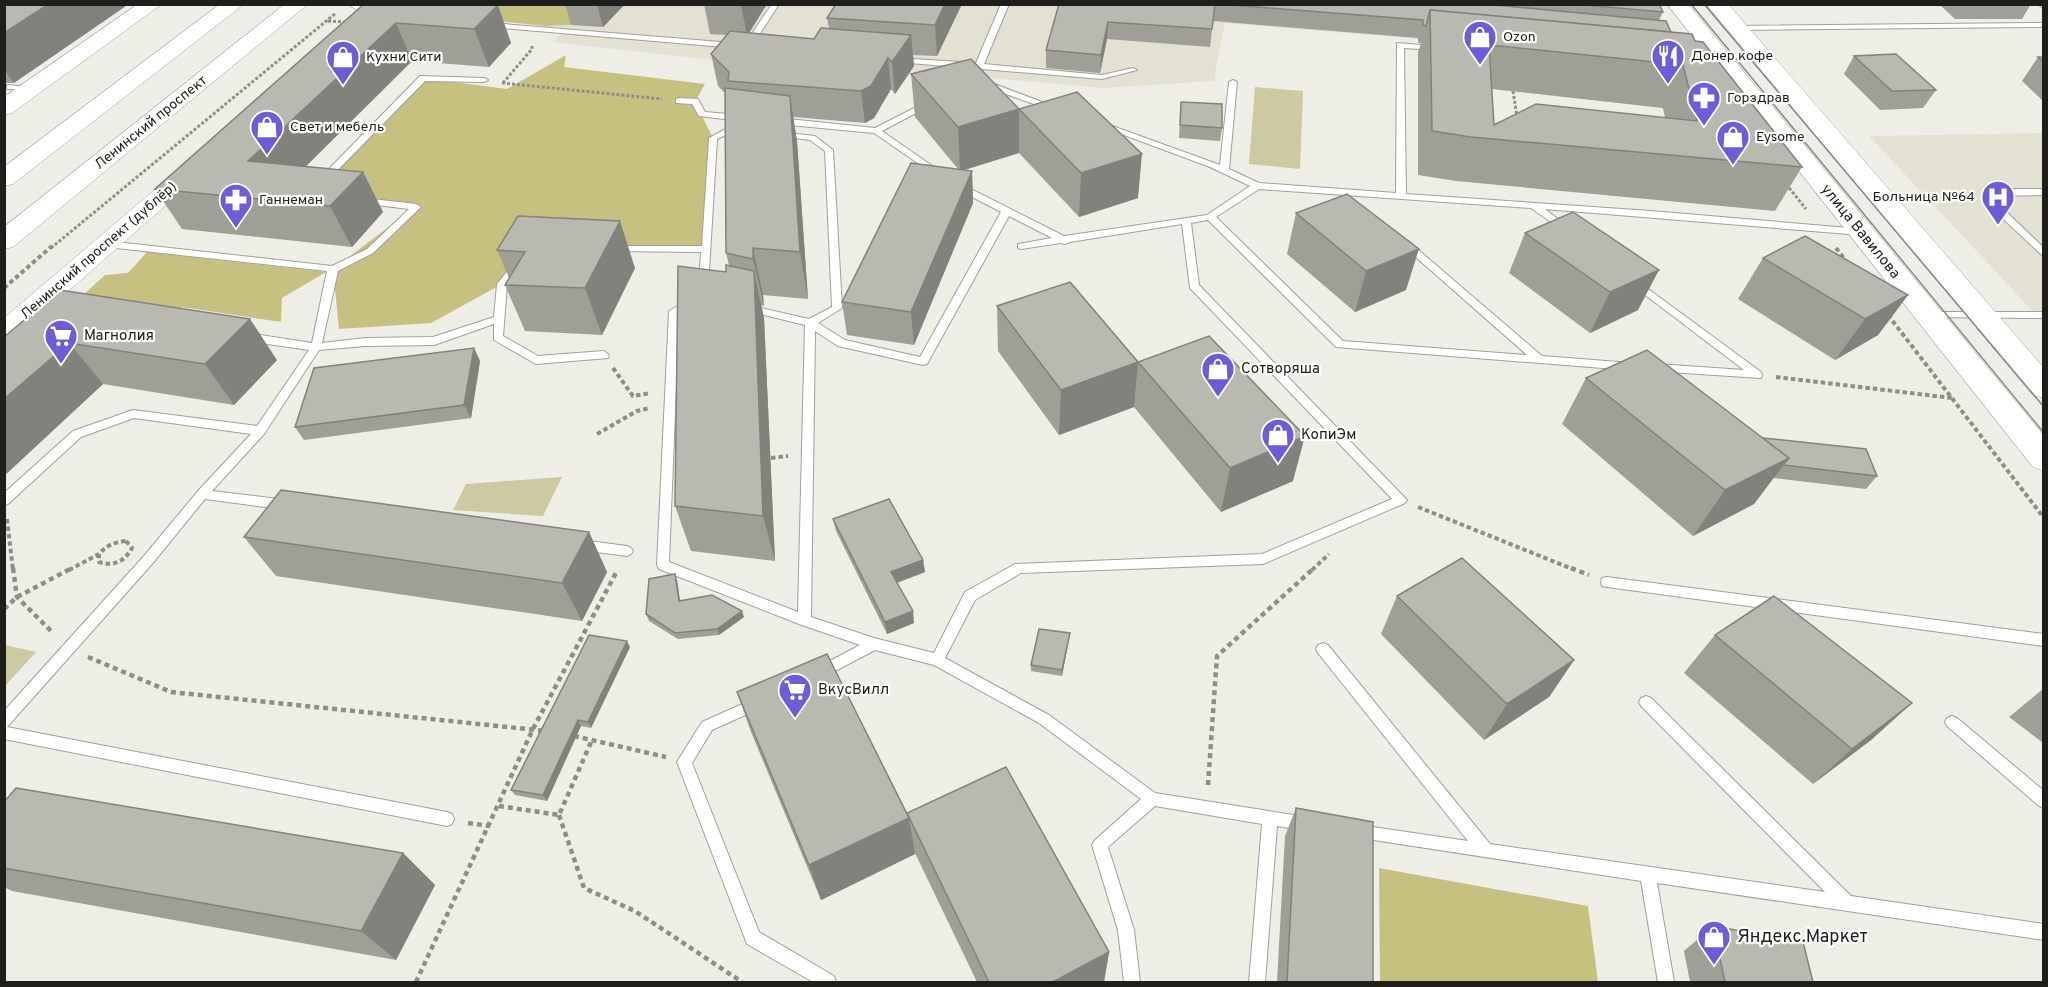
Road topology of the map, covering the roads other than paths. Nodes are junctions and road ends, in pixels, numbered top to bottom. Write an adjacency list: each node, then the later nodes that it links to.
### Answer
1 (152, 4): 23 (street)
2 (234, 4): 34 (main road)
3 (298, 4): 49 (main road, Ленинский проспект)
4 (776, 4): 13 (lane)
5 (1005, 4): 17 (lane)
6 (1677, 4): 46 (main road, улица Вавилова)
7 (1716, 4): 11 (main road)
8 (366, 9): 12 (street)
9 (484, 24): 13 (lane)
10 (2043, 25): 11 (lane)
11 (1736, 28): 61 (main road)
12 (353, 31)
13 (747, 47): 14 (lane)
14 (757, 48)
15 (1447, 50): 39 (lane)
16 (883, 59): 17 (lane)
17 (979, 66): 18 (lane)
18 (1133, 70)
19 (484, 80): 35 (lane)
20 (977, 80): 27 (lane)
21 (1233, 82): 33 (lane)
22 (10, 87): 23 (lane)
23 (31, 89): 26 (street)
24 (679, 100): 28 (lane)
25 (937, 100): 31 (lane)
26 (4, 108)
27 (1067, 113)
28 (750, 118)
29 (774, 121): 31 (lane)
30 (1089, 121): 33 (lane)
31 (876, 131): 43 (lane)
32 (209, 155): 51 (street, Ленинский проспект (дублёр))
33 (1224, 170): 36 (lane)
34 (4, 179)
35 (317, 186)
36 (1257, 186): 37 (lane); 44 (lane)
37 (1343, 190): 39 (lane); 42 (lane)
38 (2043, 192): 55 (lane)
39 (1401, 195): 41 (lane)
40 (357, 200): 57 (lane)
41 (1533, 205): 46 (lane); 48 (lane)
42 (1361, 206)
43 (1007, 210): 50 (lane); 64 (lane)
44 (1210, 217): 45 (lane); 69 (lane)
45 (1186, 221): 50 (lane); 83 (lane)
46 (1861, 232): 60 (main road, улица Вавилова)
47 (1397, 237): 69 (lane)
48 (1578, 240)
49 (4, 241)
50 (1065, 241): 52 (lane)
51 (107, 244): 57 (lane); 65 (street, Ленинский проспект (дублёр))
52 (1021, 246)
53 (601, 249): 54 (lane)
54 (706, 249): 64 (lane); 79 (lane)
55 (2043, 254)
56 (524, 257): 63 (lane)
57 (333, 269): 67 (lane)
58 (1626, 275): 69 (lane)
59 (735, 304): 64 (lane)
60 (1928, 315): 61 (lane); 72 (main road, улица Вавилова)
61 (1982, 315): 62 (lane); 70 (main road)
62 (2043, 315)
63 (500, 319): 67 (lane); 68 (lane)
64 (810, 323): 79 (lane)
65 (4, 333)
66 (234, 334): 67 (lane)
67 (316, 347): 71 (lane)
68 (604, 355)
69 (1540, 360)
70 (2043, 388)
71 (260, 431): 73 (lane); 74 (lane)
72 (2043, 459)
73 (202, 494): 75 (lane); 87 (lane)
74 (4, 501)
75 (302, 507)
76 (572, 544): 77 (lane)
77 (627, 551)
78 (1607, 582): 80 (lane)
79 (804, 620): 81 (lane)
80 (2043, 640)
81 (874, 644): 83 (lane); 84 (lane)
82 (1323, 649): 96 (lane)
83 (937, 660): 90 (lane)
84 (807, 679)
85 (768, 698): 100 (lane)
86 (1646, 702): 98 (lane)
87 (4, 722)
88 (1952, 722): 91 (lane)
89 (4, 733): 92 (lane)
90 (1152, 799): 93 (lane); 101 (lane)
91 (2043, 801)
92 (447, 819)
93 (1270, 819): 94 (lane); 102 (lane)
94 (1323, 826)
95 (1346, 830): 96 (lane)
96 (1486, 850): 97 (lane)
97 (1647, 873): 98 (lane); 103 (lane)
98 (1847, 903): 99 (lane)
99 (2043, 932)
100 (828, 982)
101 (1132, 982)
102 (1257, 982)
103 (1666, 982)

